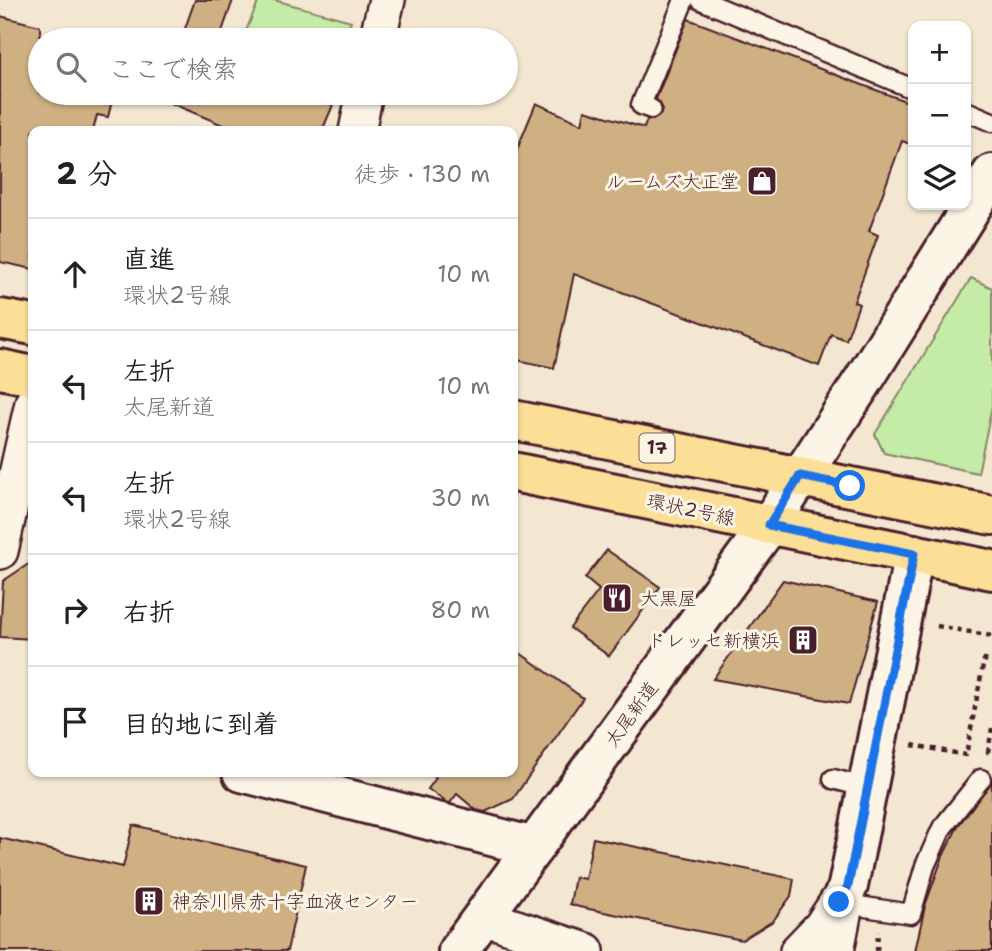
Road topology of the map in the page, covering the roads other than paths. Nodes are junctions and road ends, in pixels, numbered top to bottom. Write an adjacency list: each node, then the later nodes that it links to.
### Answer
1 (387, 0): 4 (street)
2 (684, 0): 7 (lane)
3 (701, 0): 5 (lane)
4 (380, 28)
5 (908, 87)
6 (362, 105): 10 (street)
7 (651, 109)
8 (971, 113): 9 (lane)
9 (992, 122)
10 (358, 126)
11 (992, 174): 19 (street, 太尾新道)
12 (0, 319): 13 (main road)
13 (28, 324)
14 (0, 369): 15 (main road)
15 (28, 375)
16 (518, 421): 19 (main road, 17)
17 (28, 425): 22 (street)
18 (518, 473): 21 (main road, 環状2号線)
19 (800, 476): 20 (main road, 17); 21 (street, 太尾新道)
20 (992, 516)
21 (769, 525): 23 (main road, 環状2号線); 27 (street, 太尾新道)
22 (0, 551)
23 (914, 554): 24 (main road, 環状2号線); 28 (street)
24 (992, 570)
25 (261, 777): 27 (street)
26 (981, 779): 28 (lane)
27 (534, 847): 29 (street, 太尾新道)
28 (844, 897): 32 (street); 33 (street)
29 (483, 917): 30 (street, 太尾新道); 31 (street)
30 (458, 951)
31 (586, 951)
32 (798, 951)
33 (836, 951)

